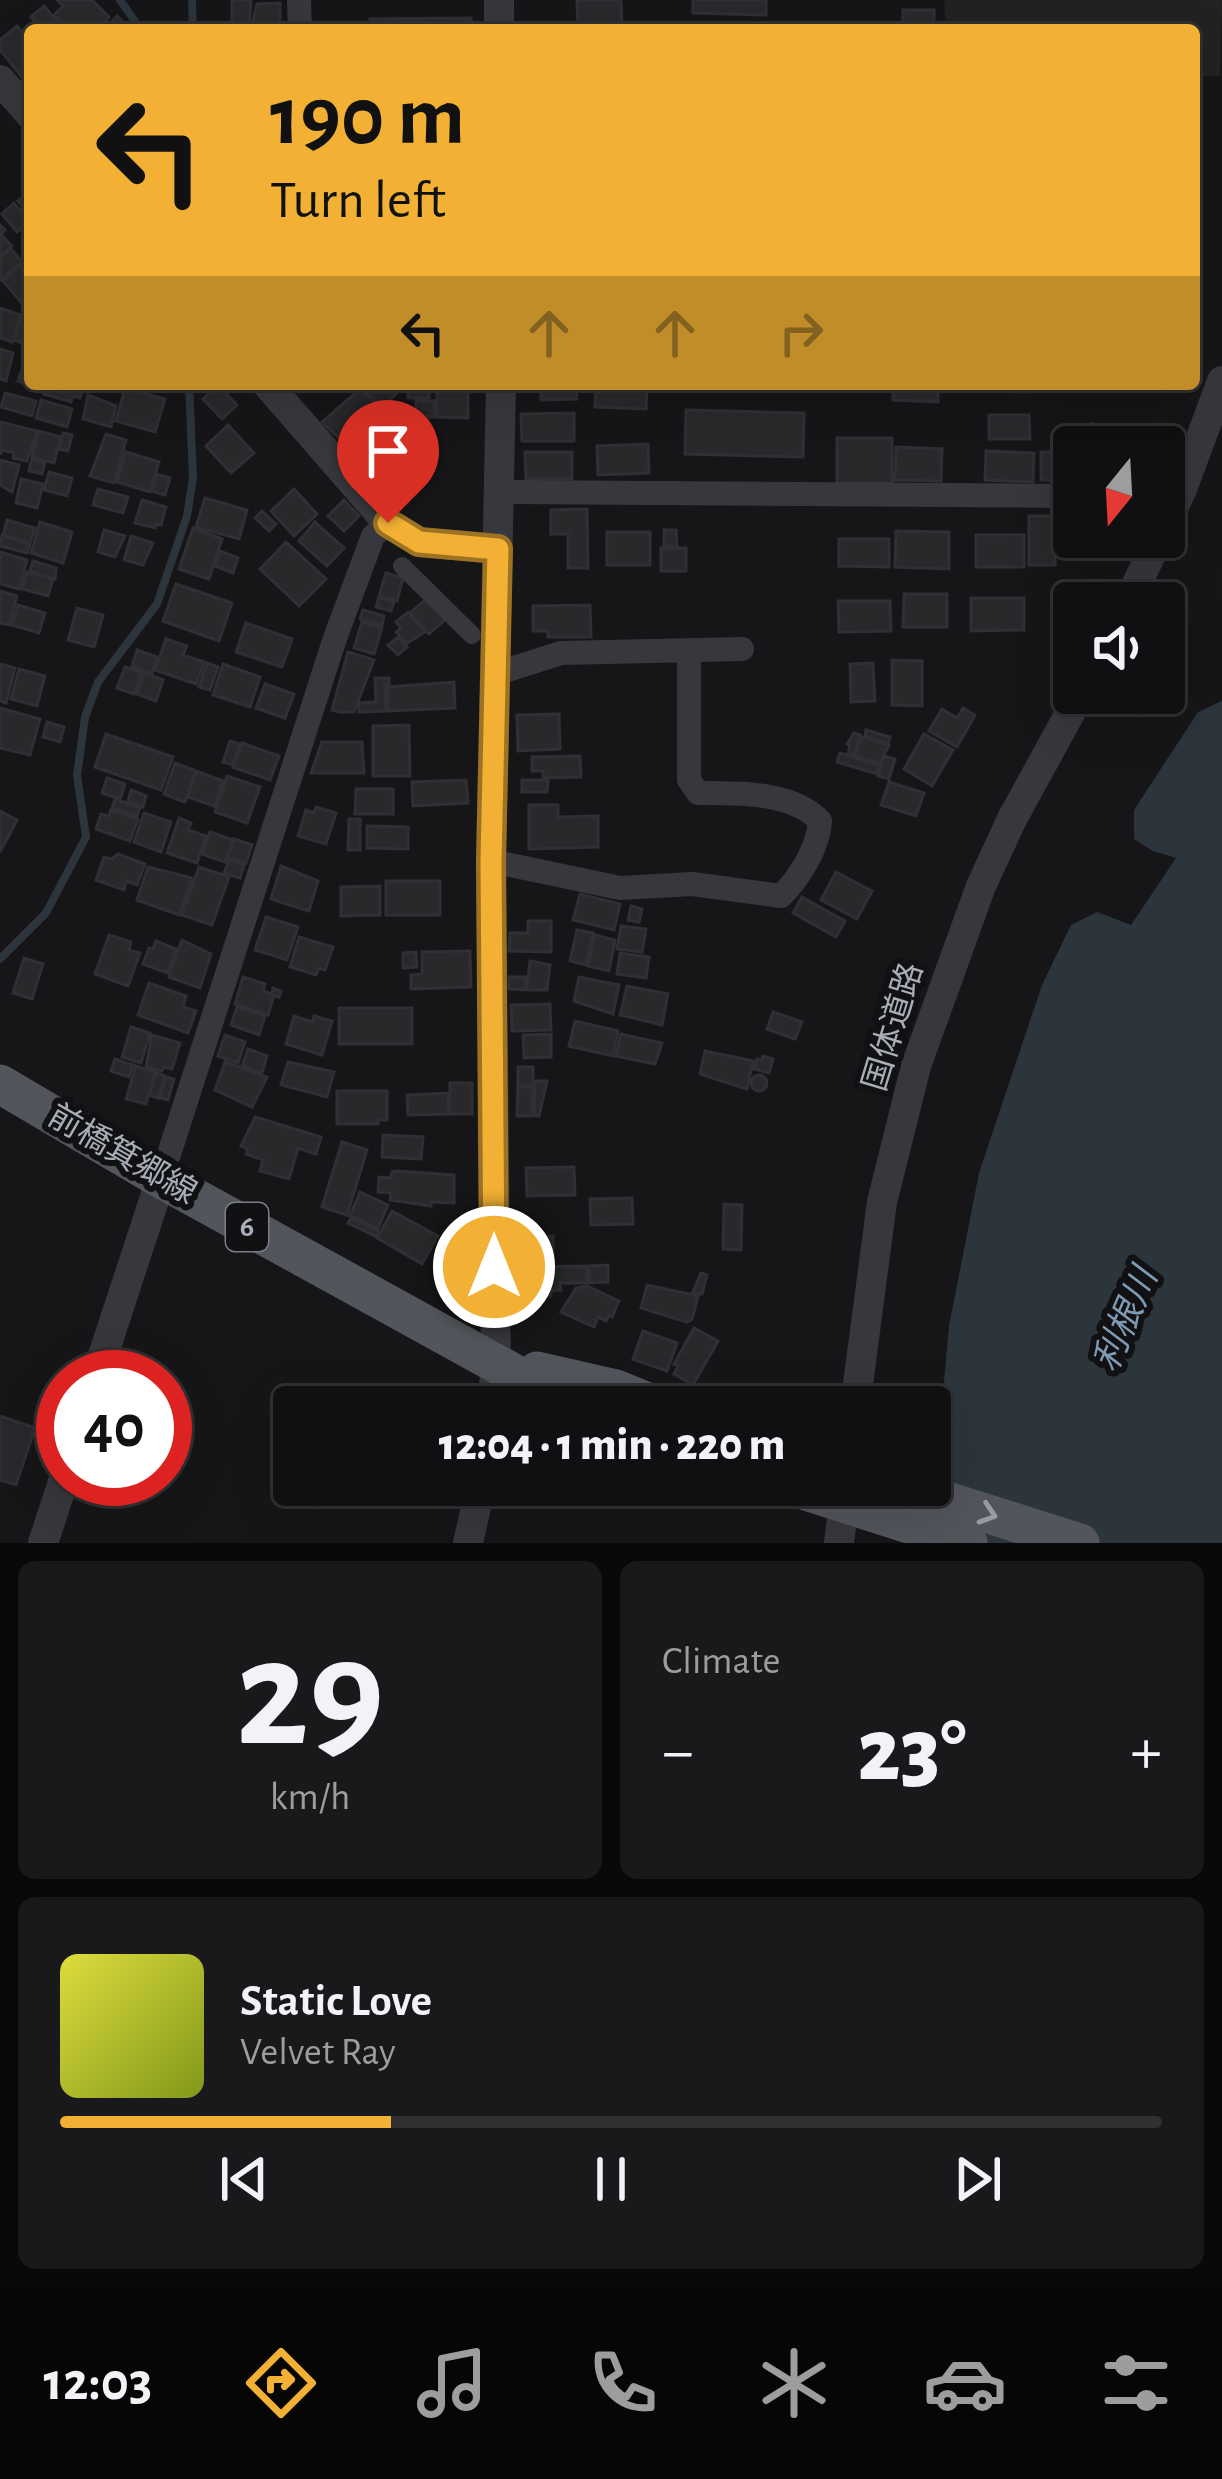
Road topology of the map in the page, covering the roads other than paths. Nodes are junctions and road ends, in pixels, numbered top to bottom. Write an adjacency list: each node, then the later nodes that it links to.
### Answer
1 (0, 80): 2 (street)
2 (24, 107)
3 (1222, 381): 6 (street)
4 (272, 390): 9 (street)
5 (501, 390): 7 (street)
6 (1185, 482)
7 (501, 492): 8 (street); 10 (street)
8 (1053, 496)
9 (388, 523): 10 (street); 19 (street)
10 (498, 549): 15 (street)
11 (402, 566): 12 (street)
12 (472, 635)
13 (742, 649): 14 (street)
14 (689, 650): 15 (street); 17 (street)
15 (495, 674): 17 (street)
16 (1070, 714): 25 (street, 国体道路)
17 (491, 861): 21 (street)
18 (0, 1084): 19 (main road, 前橋箕郷線 / 6)
19 (160, 1179): 20 (street); 21 (main road, 前橋箕郷線 / 6)
20 (105, 1350)
21 (496, 1364): 22 (street); 23 (main road, 前橋箕郷線 / 6); 24 (main road, 前橋箕郷線 / 6)
22 (494, 1386)
23 (536, 1386)
24 (602, 1386)
25 (858, 1386)
26 (951, 1502): 35 (main road, one-way to 35)
27 (55, 1506): 31 (street)
28 (476, 1506): 32 (street)
29 (843, 1506): 33 (street)
30 (853, 1506): 34 (main road, bridge)
31 (43, 1543)
32 (468, 1543)
33 (839, 1543)
34 (968, 1543)
35 (1080, 1543)

